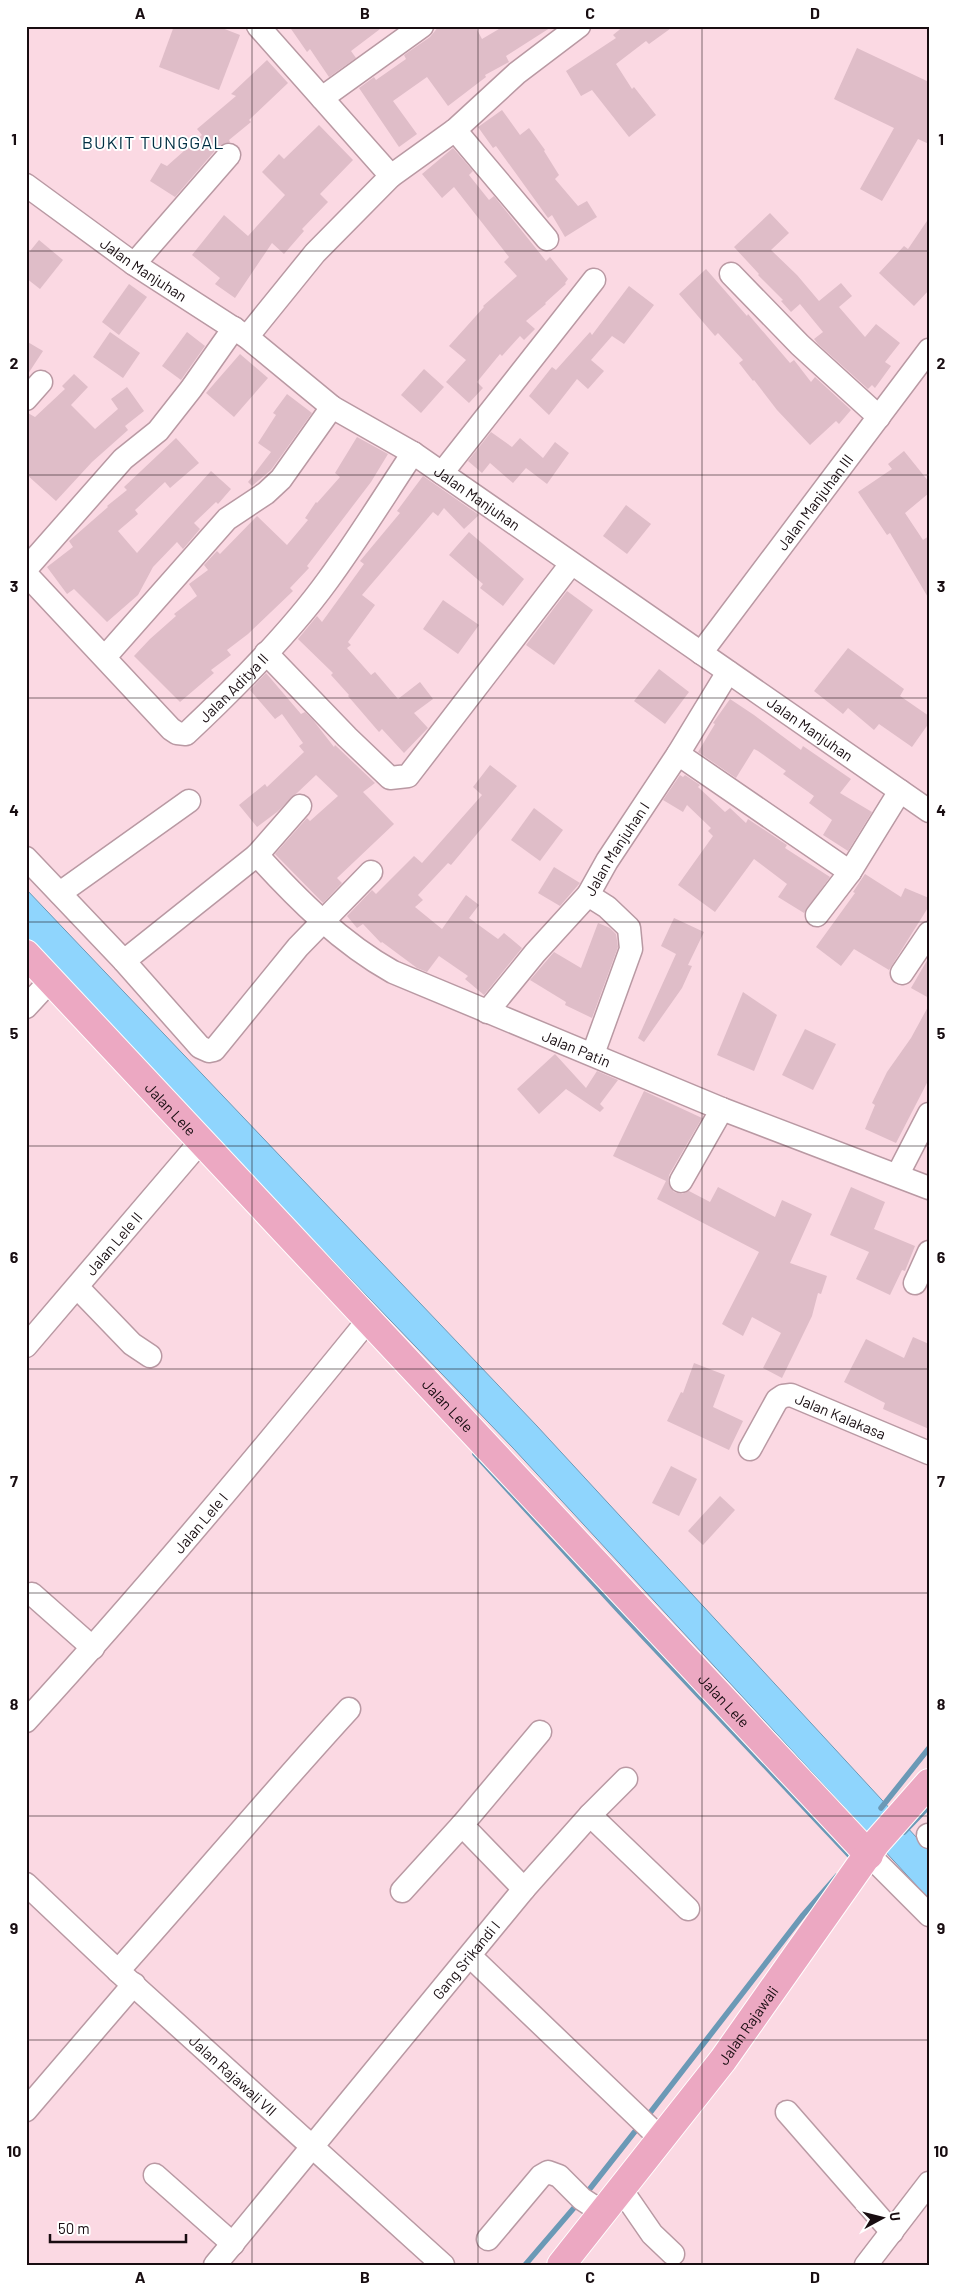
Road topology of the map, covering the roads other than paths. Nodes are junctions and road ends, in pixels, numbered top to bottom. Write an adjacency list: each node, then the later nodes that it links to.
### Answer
1 (258, 26): 4 (street)
2 (580, 26): 5 (street)
3 (409, 30): 4 (street)
4 (322, 98): 7 (street)
5 (455, 130): 7 (street); 9 (street)
6 (229, 156): 10 (street)
7 (391, 176): 13 (street)
8 (26, 185): 10 (street, Jalan Manjuhan)
9 (547, 239)
10 (134, 264): 13 (street, Jalan Manjuhan)
11 (731, 274): 16 (street)
12 (594, 280): 18 (street)
13 (240, 332): 15 (street, Jalan Manjuhan); 20 (street)
14 (927, 356): 16 (street, Jalan Manjuhan III)
15 (332, 407): 17 (street, Jalan Manjuhan); 24 (street)
16 (879, 417): 23 (street, Jalan Manjuhan III)
17 (413, 453): 18 (street, Jalan Manjuhan); 22 (street, Jalan Aditya II)
18 (442, 473): 19 (street, Jalan Manjuhan)
19 (571, 564): 22 (street); 23 (street, Jalan Manjuhan)
20 (26, 569)
21 (26, 574): 24 (street, Jalan Aditya II)
22 (266, 653): 24 (street, Jalan Aditya II)
23 (701, 653): 25 (street, Jalan Manjuhan)
24 (106, 656)
25 (728, 672): 26 (street, Jalan Manjuhan I); 27 (street, Jalan Manjuhan)
26 (678, 754): 34 (street); 36 (street, Jalan Manjuhan I)
27 (900, 791): 30 (street, Jalan Manjuhan); 34 (street)
28 (189, 802): 35 (street)
29 (300, 806): 31 (street)
30 (929, 810)
31 (257, 855): 38 (street, Jalan Patin); 41 (street)
32 (26, 858): 35 (street)
33 (371, 872): 38 (street)
34 (850, 872): 37 (street)
35 (60, 892): 41 (street)
36 (588, 895): 45 (street, Jalan Manjuhan I); 46 (street)
37 (817, 914)
38 (323, 921): 41 (street); 45 (street, Jalan Patin)
39 (929, 933): 42 (street)
40 (26, 954): 43 (main road, Jalan Lele)
41 (124, 961)
42 (902, 973)
43 (51, 980): 44 (street); 49 (main road, Jalan Lele)
44 (26, 1007)
45 (487, 1012): 46 (street, Jalan Patin)
46 (593, 1054): 47 (street, Jalan Patin)
47 (722, 1109): 50 (street, Jalan Patin); 51 (street)
48 (929, 1114): 50 (street)
49 (201, 1141): 55 (street, Jalan Lele II); 56 (main road, Jalan Lele)
50 (898, 1174): 52 (street, Jalan Patin)
51 (681, 1181)
52 (929, 1188)
53 (929, 1252): 54 (street)
54 (916, 1283)
55 (78, 1288): 57 (street, Jalan Lele II); 58 (street)
56 (368, 1320): 62 (street, Jalan Lele I); 70 (main road, Jalan Lele)
57 (26, 1346)
58 (150, 1356)
59 (750, 1449): 60 (street, Jalan Kalakasa)
60 (929, 1453)
61 (32, 1594): 62 (street)
62 (93, 1648): 64 (street, Jalan Lele I)
63 (349, 1709): 77 (street)
64 (26, 1721)
65 (540, 1732): 69 (street)
66 (626, 1779): 68 (street, Gang Srikandi I)
67 (929, 1783): 70 (main road, Jalan Rajawali)
68 (590, 1815): 72 (street, Gang Srikandi I); 74 (street)
69 (462, 1826): 72 (street); 73 (street)
70 (872, 1849): 75 (street); 80 (main road, Jalan Rajawali)
71 (26, 1884): 77 (street, Jalan Rajawali VII)
72 (524, 1889): 76 (street, Gang Srikandi I)
73 (402, 1890)
74 (688, 1909)
75 (929, 1915)
76 (470, 1956): 80 (street); 81 (street, Gang Srikandi I)
77 (126, 1977): 78 (street); 81 (street, Jalan Rajawali VII)
78 (28, 2104)
79 (787, 2112): 86 (street)
80 (649, 2127): 84 (main road, Jalan Rajawali)
81 (311, 2146): 88 (street, Gang Srikandi I); 91 (street, Jalan Rajawali VII)
82 (155, 2175): 88 (street)
83 (929, 2184): 86 (street)
84 (621, 2188): 85 (main road, Jalan Rajawali); 89 (street)
85 (587, 2202): 87 (street); 92 (main road, Jalan Rajawali)
86 (892, 2232): 93 (street)
87 (488, 2239)
88 (233, 2244): 90 (street, Gang Srikandi I)
89 (673, 2254)
90 (215, 2265)
91 (443, 2265)
92 (560, 2265)
93 (866, 2265)

